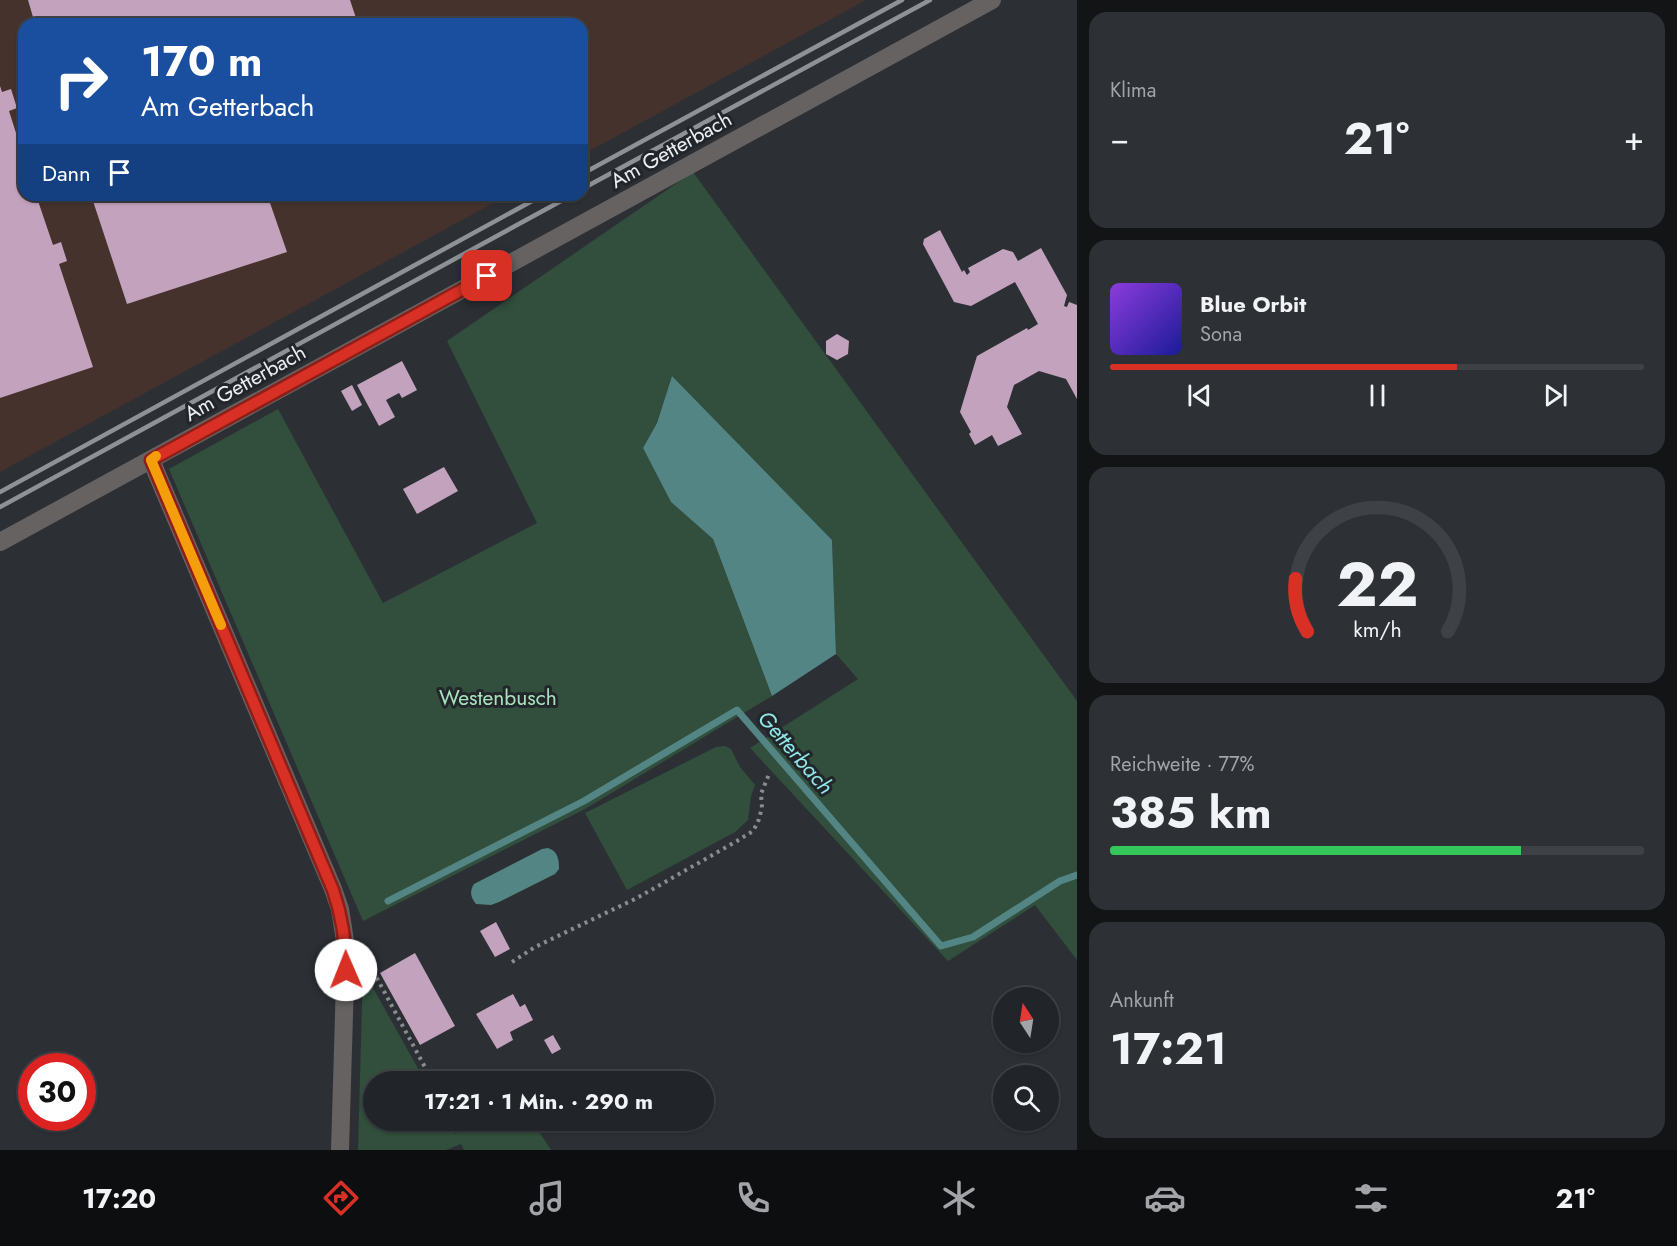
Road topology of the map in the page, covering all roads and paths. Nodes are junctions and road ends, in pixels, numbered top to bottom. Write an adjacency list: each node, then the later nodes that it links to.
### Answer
1 (993, 0): 2 (street, Am Getterbach)
2 (151, 460): 3 (street, Am Getterbach); 8 (street)
3 (0, 542)
4 (769, 774): 6 (path)
5 (364, 955): 7 (path)
6 (512, 962)
7 (427, 1071)
8 (340, 1150)

